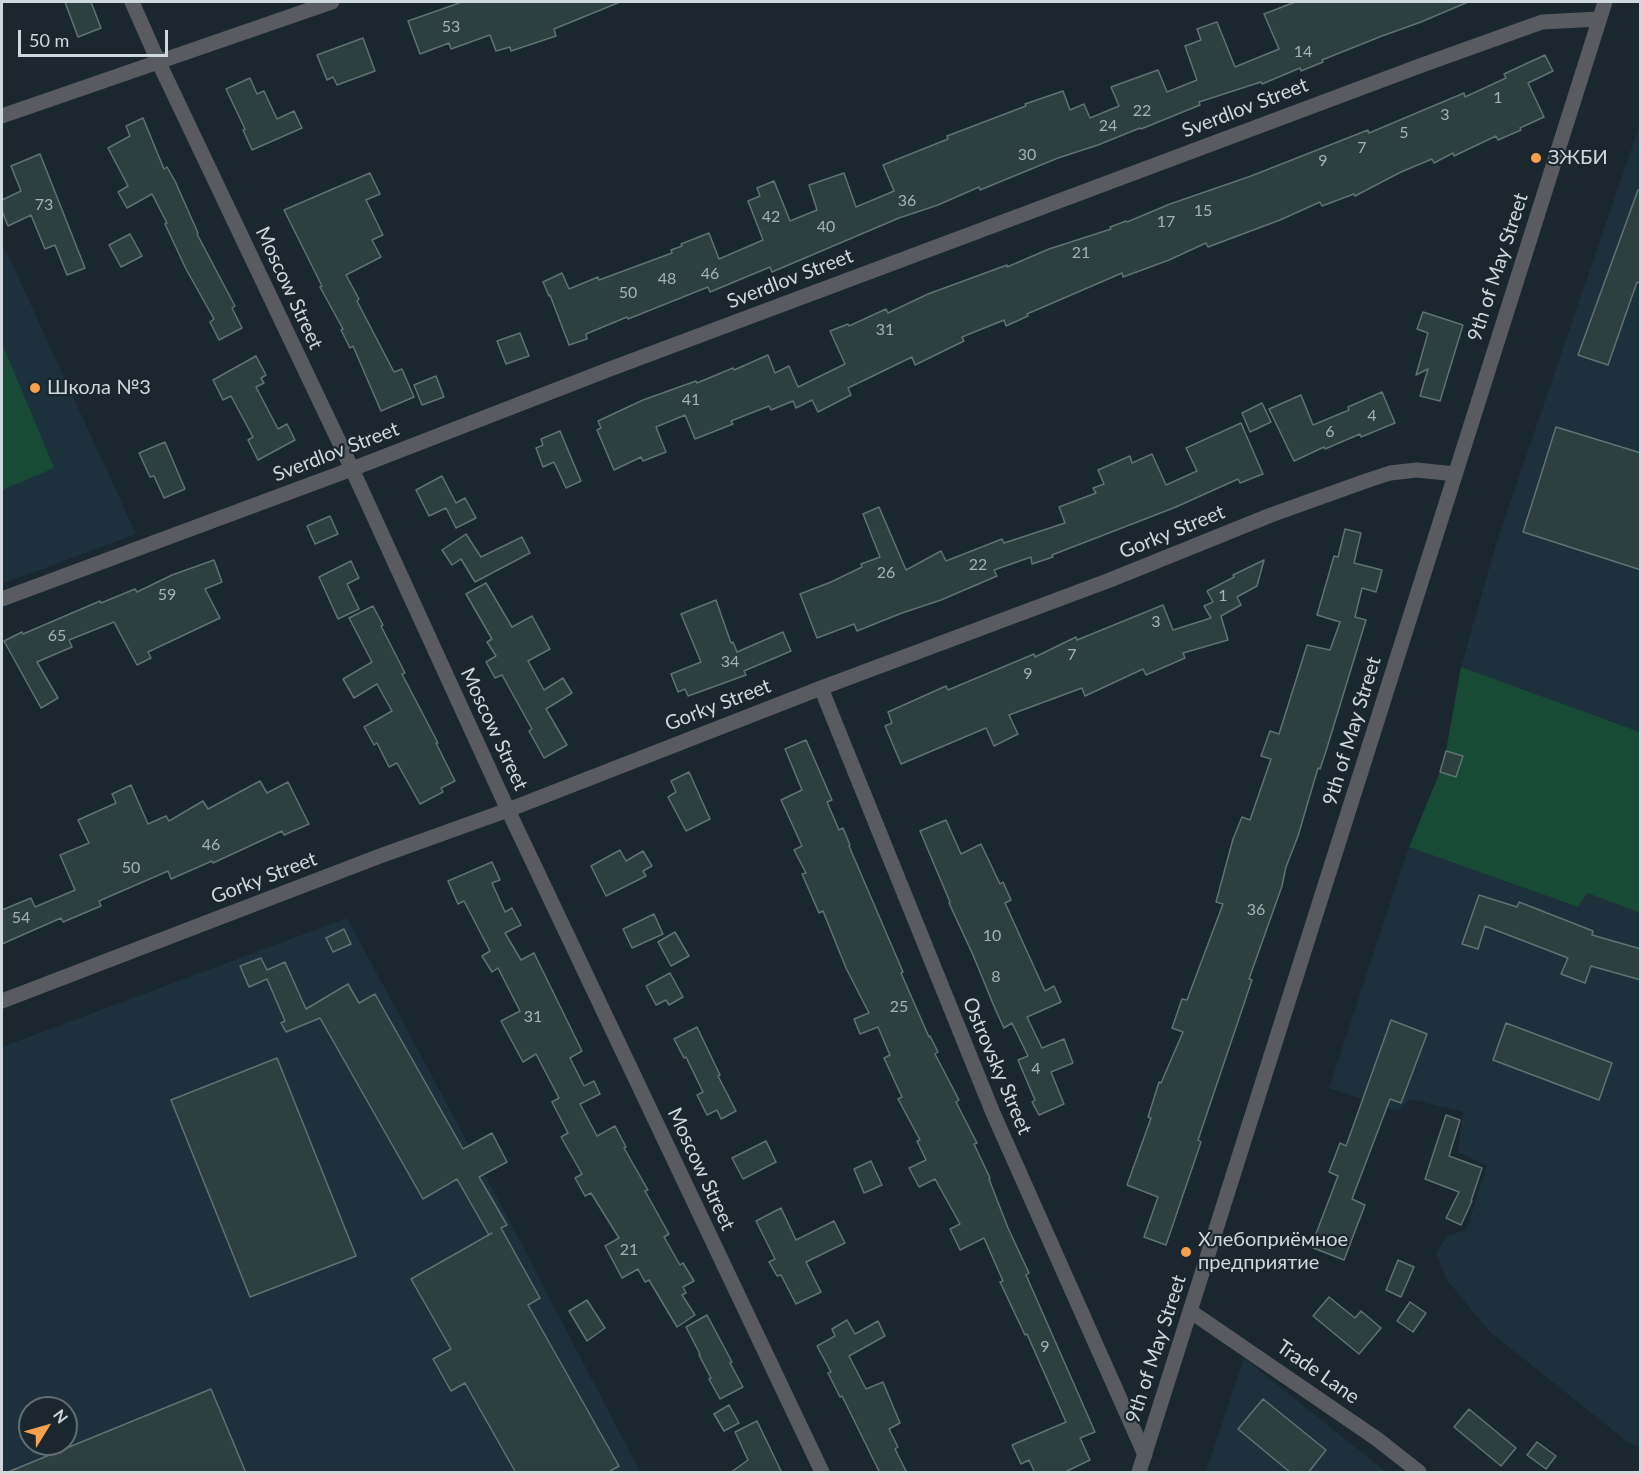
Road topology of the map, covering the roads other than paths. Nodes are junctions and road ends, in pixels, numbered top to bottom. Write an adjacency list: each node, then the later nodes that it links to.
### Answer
1 (132, 2): 5 (street, Moscow Street)
2 (332, 2): 5 (street)
3 (1605, 2): 4 (street, 9th of May Street)
4 (1599, 19): 7 (street, Sverdlov Street); 8 (street, 9th of May Street)
5 (159, 63): 6 (street); 7 (street, Moscow Street)
6 (2, 116)
7 (352, 469): 9 (street, Sverdlov Street); 11 (street, Moscow Street)
8 (1455, 474): 10 (street, Gorky Street); 13 (street, 9th of May Street)
9 (2, 599)
10 (821, 688): 11 (street, Gorky Street); 14 (street, Ostrovsky Street)
11 (508, 810): 12 (street, Gorky Street); 15 (street, Moscow Street)
12 (2, 1001)
13 (1190, 1311): 14 (street, 9th of May Street); 17 (street, Trade Lane)
14 (1145, 1455): 16 (street, 9th of May Street)
15 (822, 1473)
16 (1139, 1473)
17 (1419, 1473)

